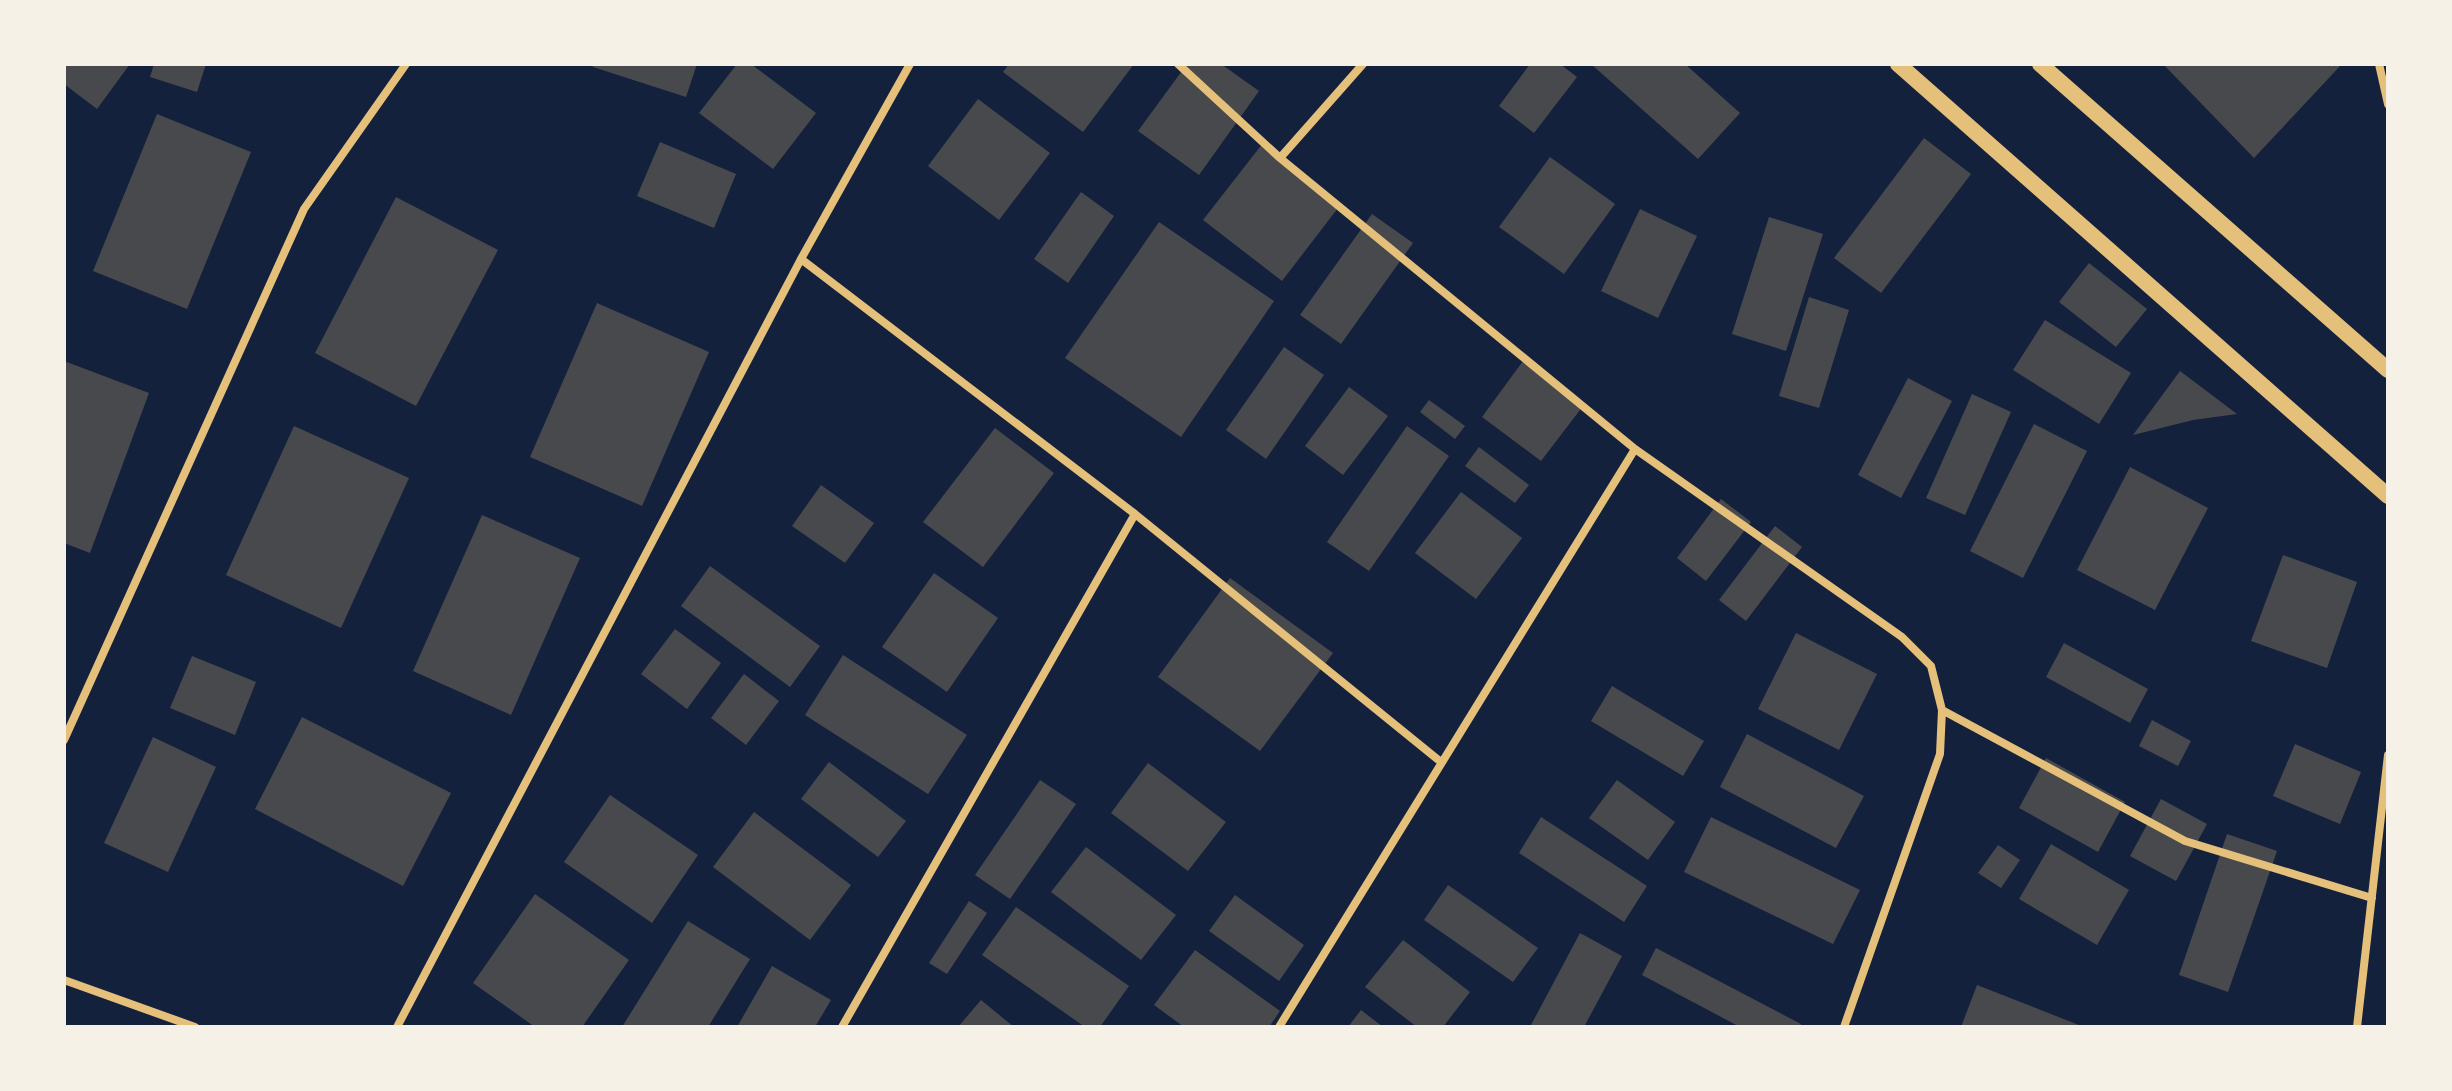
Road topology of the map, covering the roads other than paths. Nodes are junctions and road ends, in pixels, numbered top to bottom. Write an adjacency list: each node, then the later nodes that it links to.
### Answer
1 (406, 64): 16 (street)
2 (910, 64): 10 (street)
3 (1178, 64): 9 (street)
4 (1363, 64): 9 (street)
5 (1898, 64): 13 (main road)
6 (2040, 64): 11 (main road)
7 (2379, 64): 8 (street)
8 (2388, 104)
9 (1280, 158): 12 (street)
10 (801, 259): 14 (street); 22 (street)
11 (2388, 370)
12 (1635, 449): 15 (street); 18 (street)
13 (2388, 496)
14 (1135, 514): 18 (street); 23 (street)
15 (1942, 710): 19 (street); 25 (street)
16 (64, 740)
17 (2388, 755): 19 (street)
18 (1441, 762): 24 (street)
19 (2372, 898): 26 (street)
20 (64, 980): 21 (street)
21 (195, 1027)
22 (397, 1027)
23 (842, 1027)
24 (1279, 1027)
25 (1844, 1027)
26 (2357, 1027)

